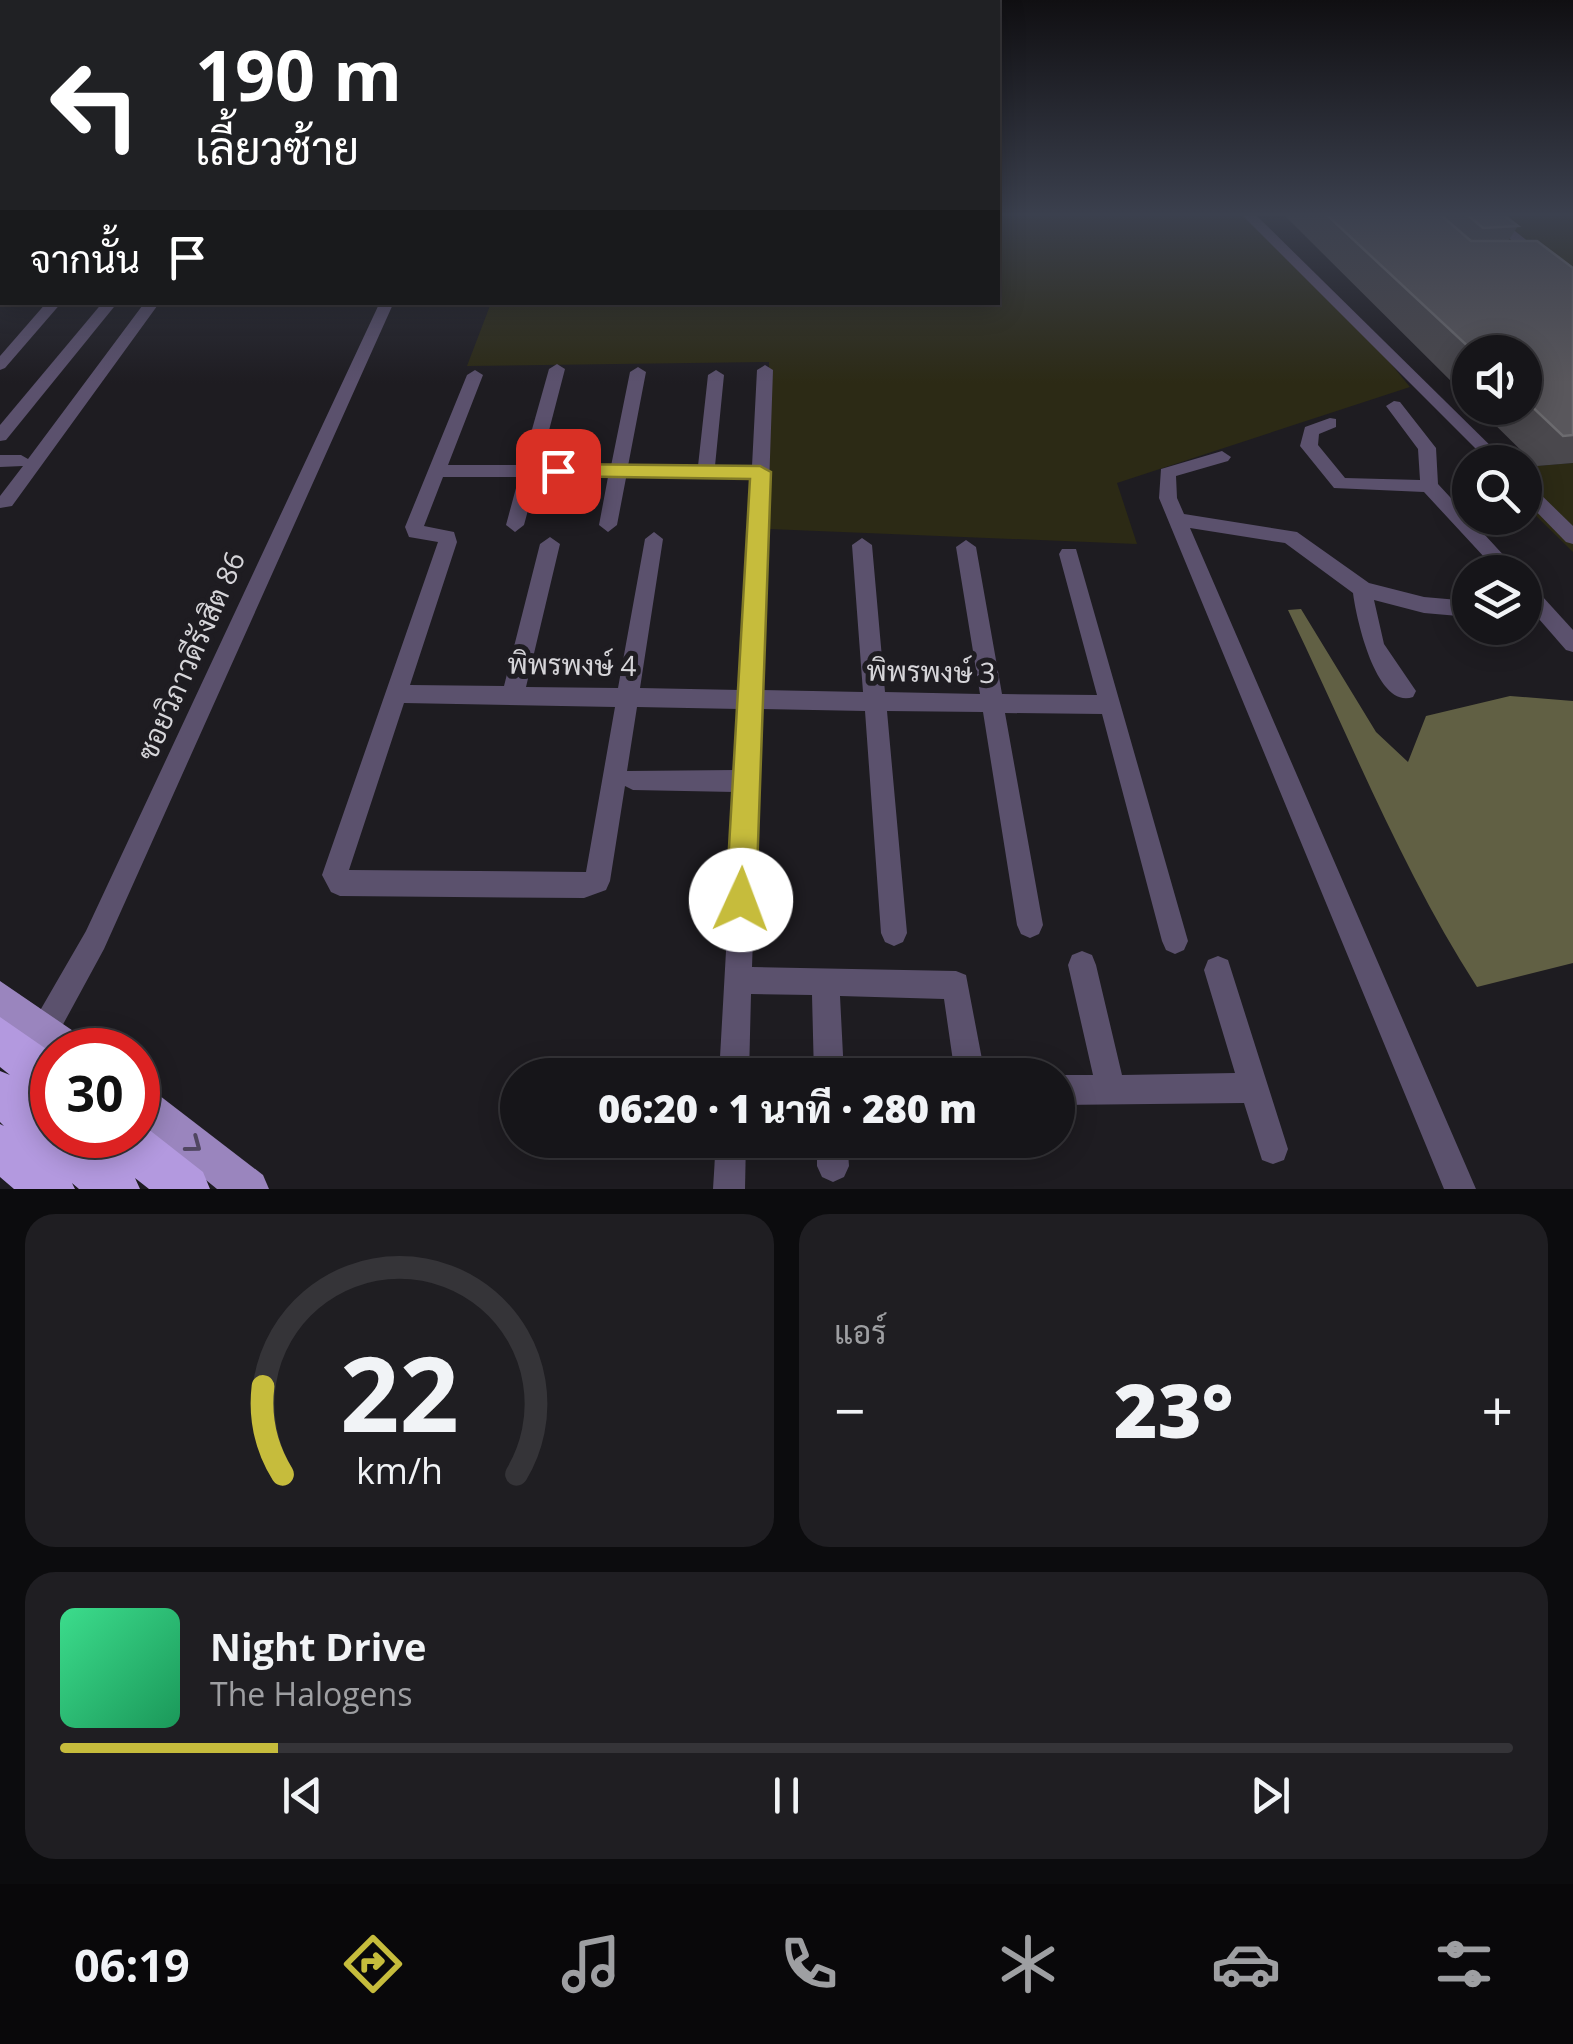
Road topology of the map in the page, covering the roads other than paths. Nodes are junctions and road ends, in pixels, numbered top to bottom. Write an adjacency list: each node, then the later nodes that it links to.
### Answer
1 (1305, 271): 15 (street)
2 (52, 305): 6 (street)
3 (109, 305): 14 (street)
4 (151, 305): 25 (street)
5 (386, 305): 60 (street, ซอยวิภาวดีรังสิต 86)
6 (0, 365)
7 (557, 370): 20 (street)
8 (765, 370): 23 (street)
9 (638, 372): 21 (street)
10 (475, 375): 19 (street)
11 (716, 375): 22 (street)
12 (1394, 406): 24 (street)
13 (1330, 423): 24 (street)
14 (0, 436)
15 (1481, 445)
16 (1222, 457): 27 (street)
17 (21, 460): 18 (street)
18 (0, 461)
19 (438, 471): 20 (street); 42 (street)
20 (528, 471): 21 (street); 28 (street)
21 (618, 471): 22 (street); 29 (street)
22 (706, 471): 23 (street)
23 (760, 472): 45 (street)
24 (1429, 486): 36 (street)
25 (0, 502)
26 (1542, 506): 30 (street)
27 (1180, 520): 37 (street); 80 (street)
28 (515, 525)
29 (608, 526)
30 (1573, 537)
31 (654, 539): 44 (street)
32 (550, 544): 43 (street)
33 (862, 545): 46 (street)
34 (966, 546): 47 (street)
35 (1069, 554): 48 (street)
36 (1493, 555)
37 (1363, 589): 38 (street); 41 (street)
38 (1452, 607)
39 (1542, 617): 40 (street)
40 (1573, 644)
41 (1405, 691)
42 (394, 694): 43 (street, พิพรพงษ์ 4); 44 (street)
43 (512, 694): 44 (street, พิพรพงษ์ 4)
44 (630, 696): 45 (street, พิพรพงษ์ 4)
45 (750, 698): 46 (street, พิพรพงษ์ 3); 50 (street)
46 (875, 700): 47 (street, พิพรพงษ์ 3); 52 (street)
47 (995, 703): 48 (street, พิพรพงษ์ 3); 51 (street)
48 (1110, 705): 53 (street)
49 (632, 779): 50 (street)
50 (746, 781): 56 (street)
51 (1030, 925)
52 (894, 933)
53 (1175, 941)
54 (1082, 965): 68 (street)
55 (1218, 970): 66 (street)
56 (738, 980): 57 (street); 62 (street)
57 (825, 982): 63 (street); 64 (street)
58 (0, 998): 59 (main road)
59 (40, 1028)
60 (62, 1028)
61 (0, 1039): 65 (highway)
62 (735, 1058)
63 (828, 1058)
64 (967, 1058)
65 (30, 1063)
66 (1254, 1088): 68 (street); 72 (street)
67 (1075, 1090): 68 (street)
68 (1111, 1090)
69 (0, 1093): 76 (highway)
70 (160, 1119): 78 (main road, one-way to 78)
71 (0, 1147): 75 (highway)
72 (1272, 1149)
73 (148, 1158): 77 (highway)
74 (730, 1158): 79 (street)
75 (50, 1189)
76 (116, 1189)
77 (186, 1189)
78 (249, 1189)
79 (729, 1189)
80 (1460, 1189)

